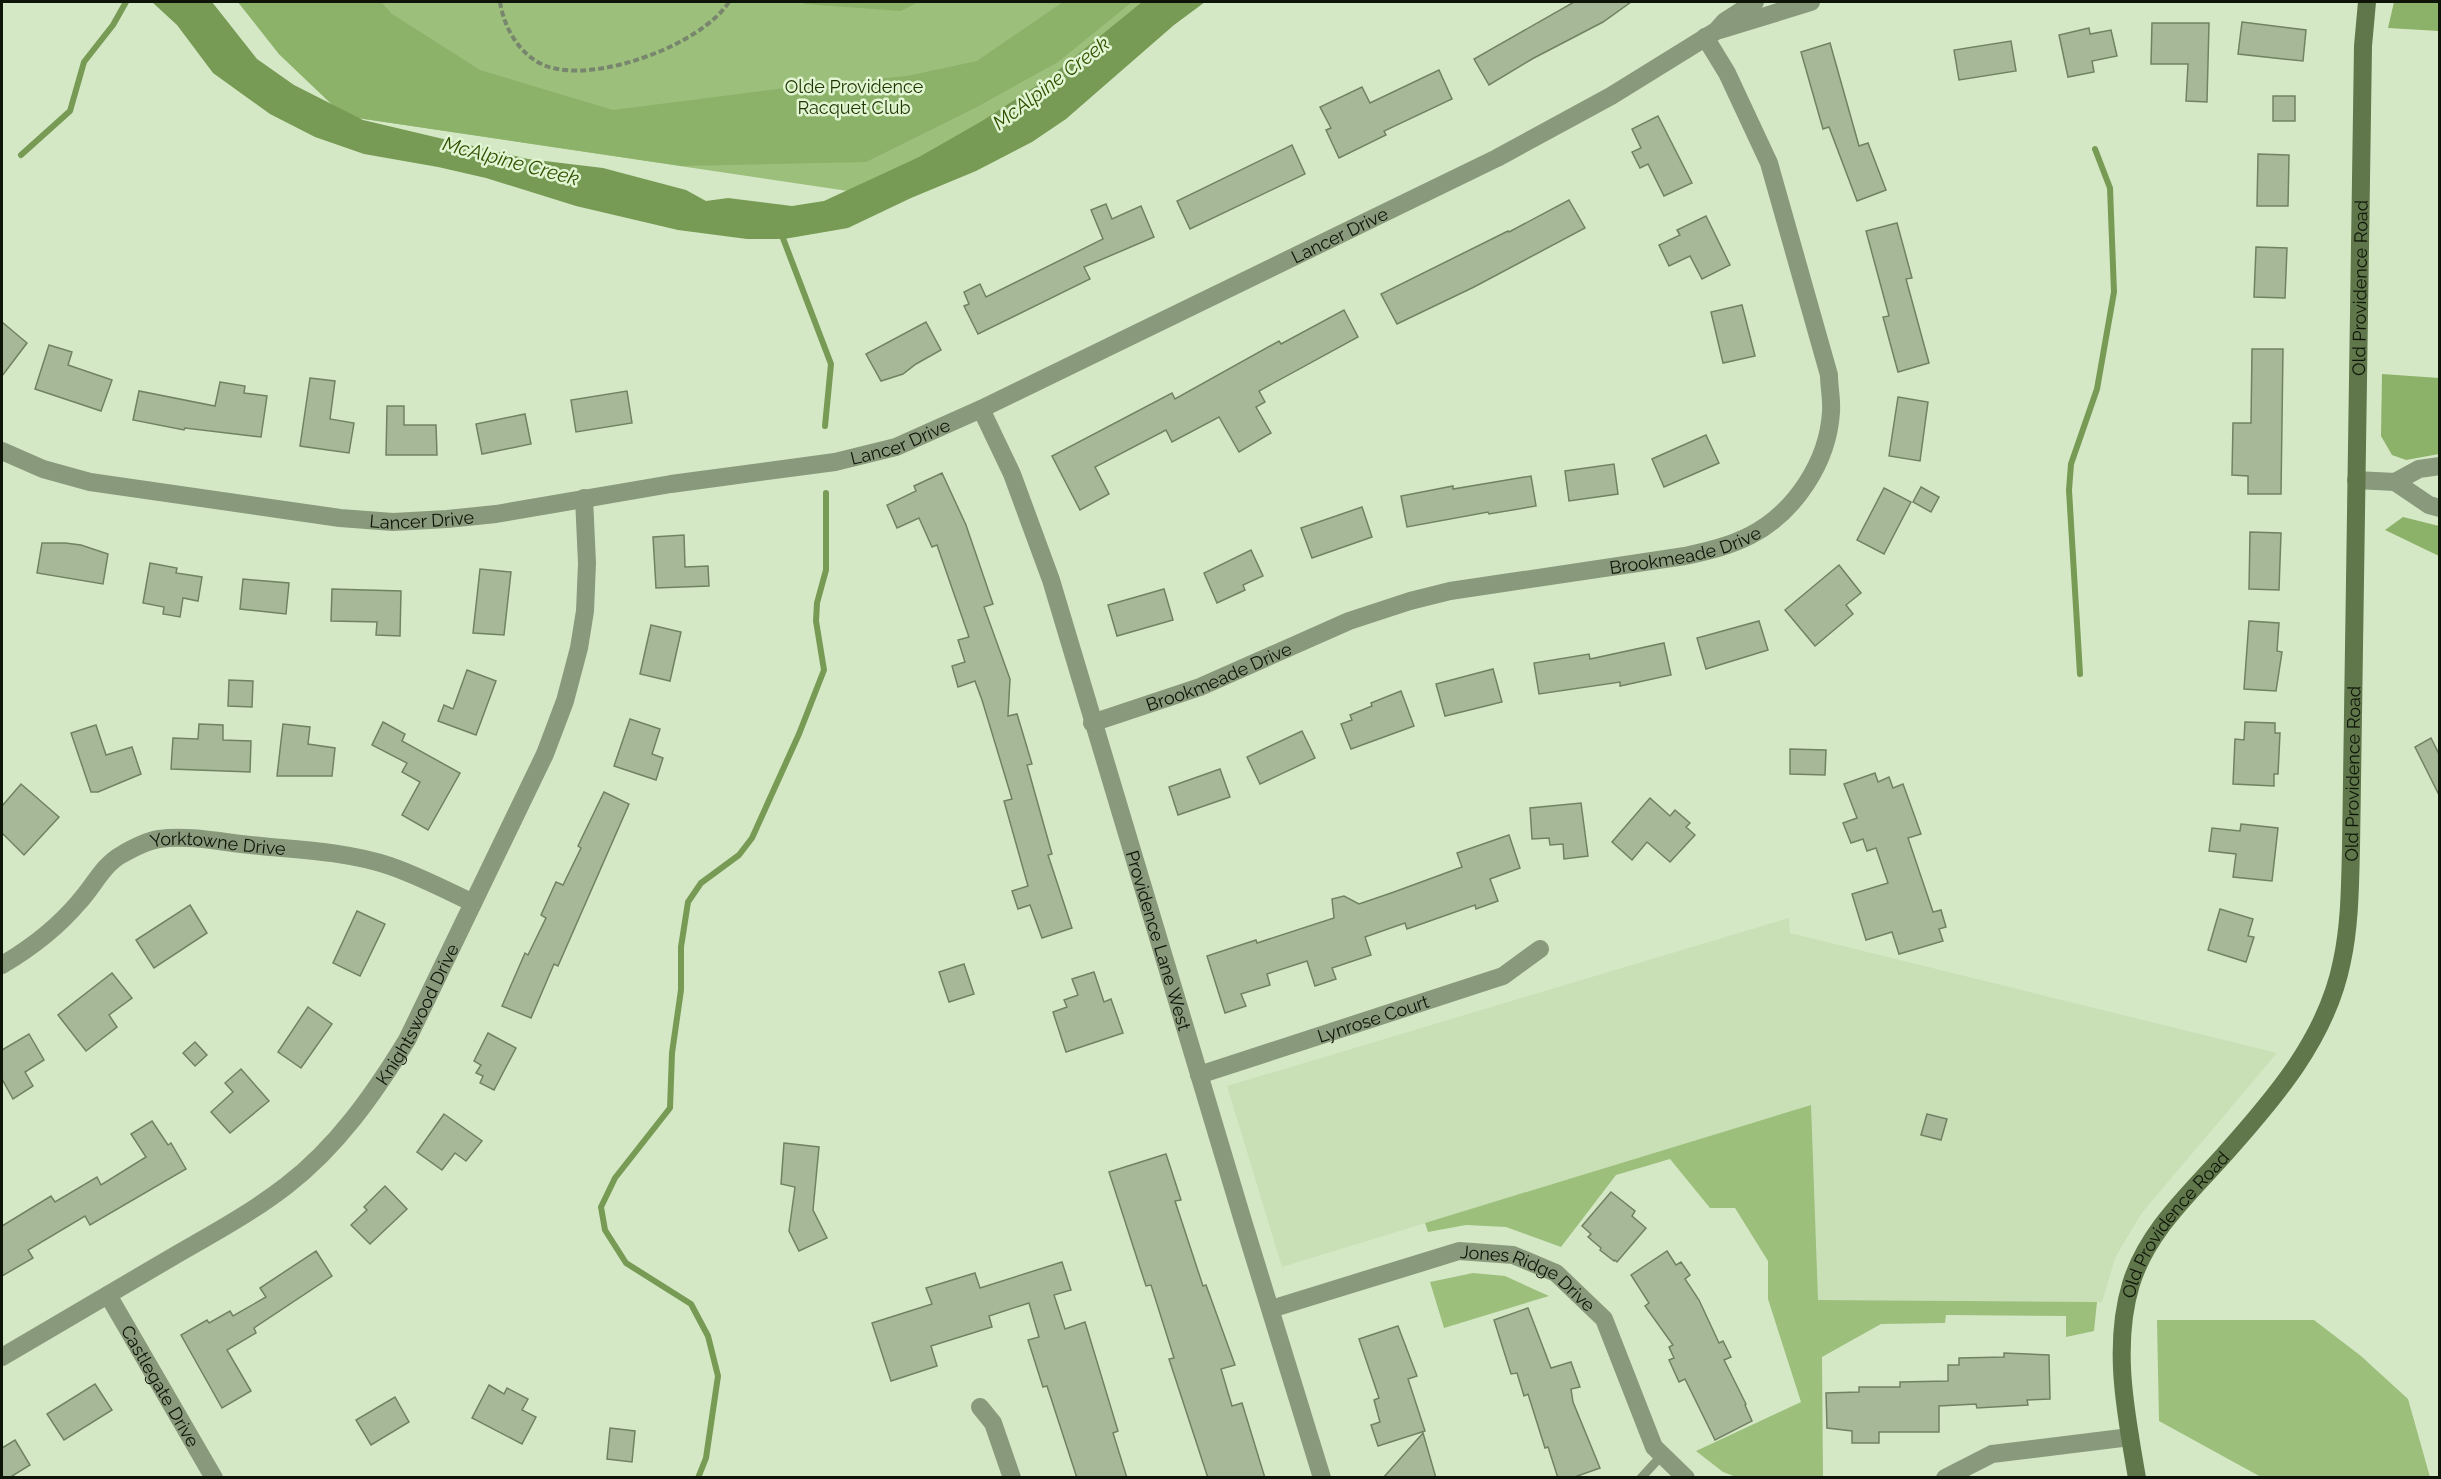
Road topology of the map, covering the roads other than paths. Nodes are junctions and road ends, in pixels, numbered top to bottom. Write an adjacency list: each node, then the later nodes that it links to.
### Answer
1 (1755, 2): 4 (street, Lancer Drive)
2 (1811, 2): 4 (street, Lancer Drive)
3 (2367, 2): 8 (street, Old Providence Road)
4 (1711, 34): 5 (street, Lancer Drive); 12 (street, Brookmeade Drive)
5 (981, 409): 10 (street, Lancer Drive); 12 (street, Providence Lane West)
6 (2, 451): 10 (street, Lancer Drive)
7 (2439, 466): 9 (street)
8 (2356, 480): 9 (street); 21 (street, Old Providence Road)
9 (2395, 482): 11 (street)
10 (584, 498): 13 (street, Knightswood Drive)
11 (2439, 507)
12 (1092, 723): 16 (street, Providence Lane West)
13 (473, 903): 15 (street, Yorktowne Drive); 17 (street, Knightswood Drive)
14 (1540, 949): 16 (street, Lynrose Court)
15 (2, 965)
16 (1199, 1075): 18 (street, Providence Lane West)
17 (108, 1295): 19 (street, Knightswood Drive); 23 (street, Castlegate Drive)
18 (1271, 1309): 22 (street, Jones Ridge Drive); 25 (street, Providence Lane West)
19 (2, 1357)
20 (980, 1407): 24 (street)
21 (2130, 1437): 28 (street); 29 (street, Old Providence Road)
22 (1662, 1455): 26 (lane); 27 (street, Jones Ridge Drive)
23 (214, 1478)
24 (1012, 1478)
25 (1323, 1478)
26 (1641, 1478)
27 (1686, 1478)
28 (1945, 1478)
29 (2137, 1478)

